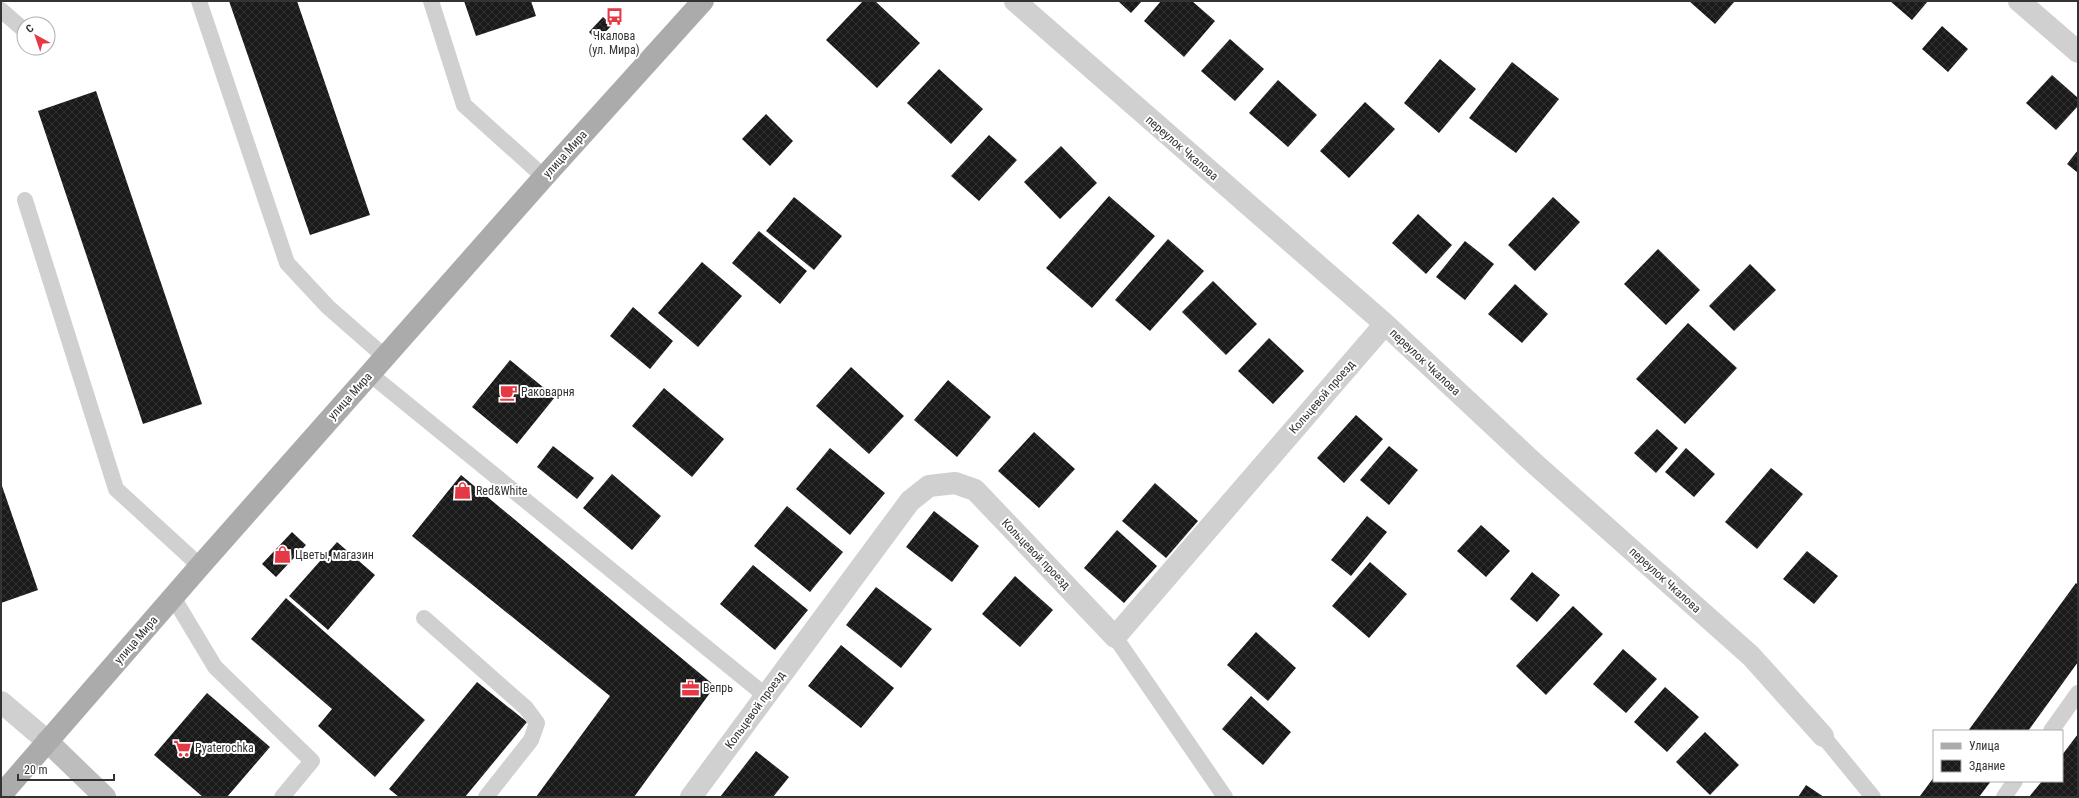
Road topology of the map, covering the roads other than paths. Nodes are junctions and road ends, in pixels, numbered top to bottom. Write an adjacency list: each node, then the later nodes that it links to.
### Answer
1 (199, 1): 12 (lane)
2 (431, 1): 9 (lane)
3 (703, 1): 9 (main road, улица Мира)
4 (1015, 1): 11 (street, переулок Чкалова)
5 (2020, 1): 8 (street)
6 (1, 10): 7 (lane)
7 (16, 23)
8 (2078, 52)
9 (544, 177): 12 (main road, улица Мира)
10 (25, 200): 14 (lane)
11 (1385, 324): 17 (street, Кольцевой проезд); 22 (street, переулок Чкалова)
12 (385, 357): 13 (main road, улица Мира)
13 (370, 374): 14 (main road, улица Мира); 19 (lane)
14 (200, 566): 15 (main road, улица Мира)
15 (173, 597): 23 (main road, улица Мира); 27 (lane)
16 (424, 618): 28 (lane)
17 (1115, 637): 19 (street, Кольцевой проезд); 30 (lane)
18 (2078, 693): 21 (lane)
19 (766, 696): 29 (street, Кольцевой проезд)
20 (1, 702): 23 (street)
21 (2052, 730)
22 (1823, 736): 31 (lane)
23 (46, 741): 25 (main road, улица Мира); 26 (main road)
24 (2014, 782): 32 (lane)
25 (1, 795)
26 (105, 797)
27 (282, 797)
28 (486, 797)
29 (691, 797)
30 (1226, 797)
31 (1873, 797)
32 (2004, 797)

